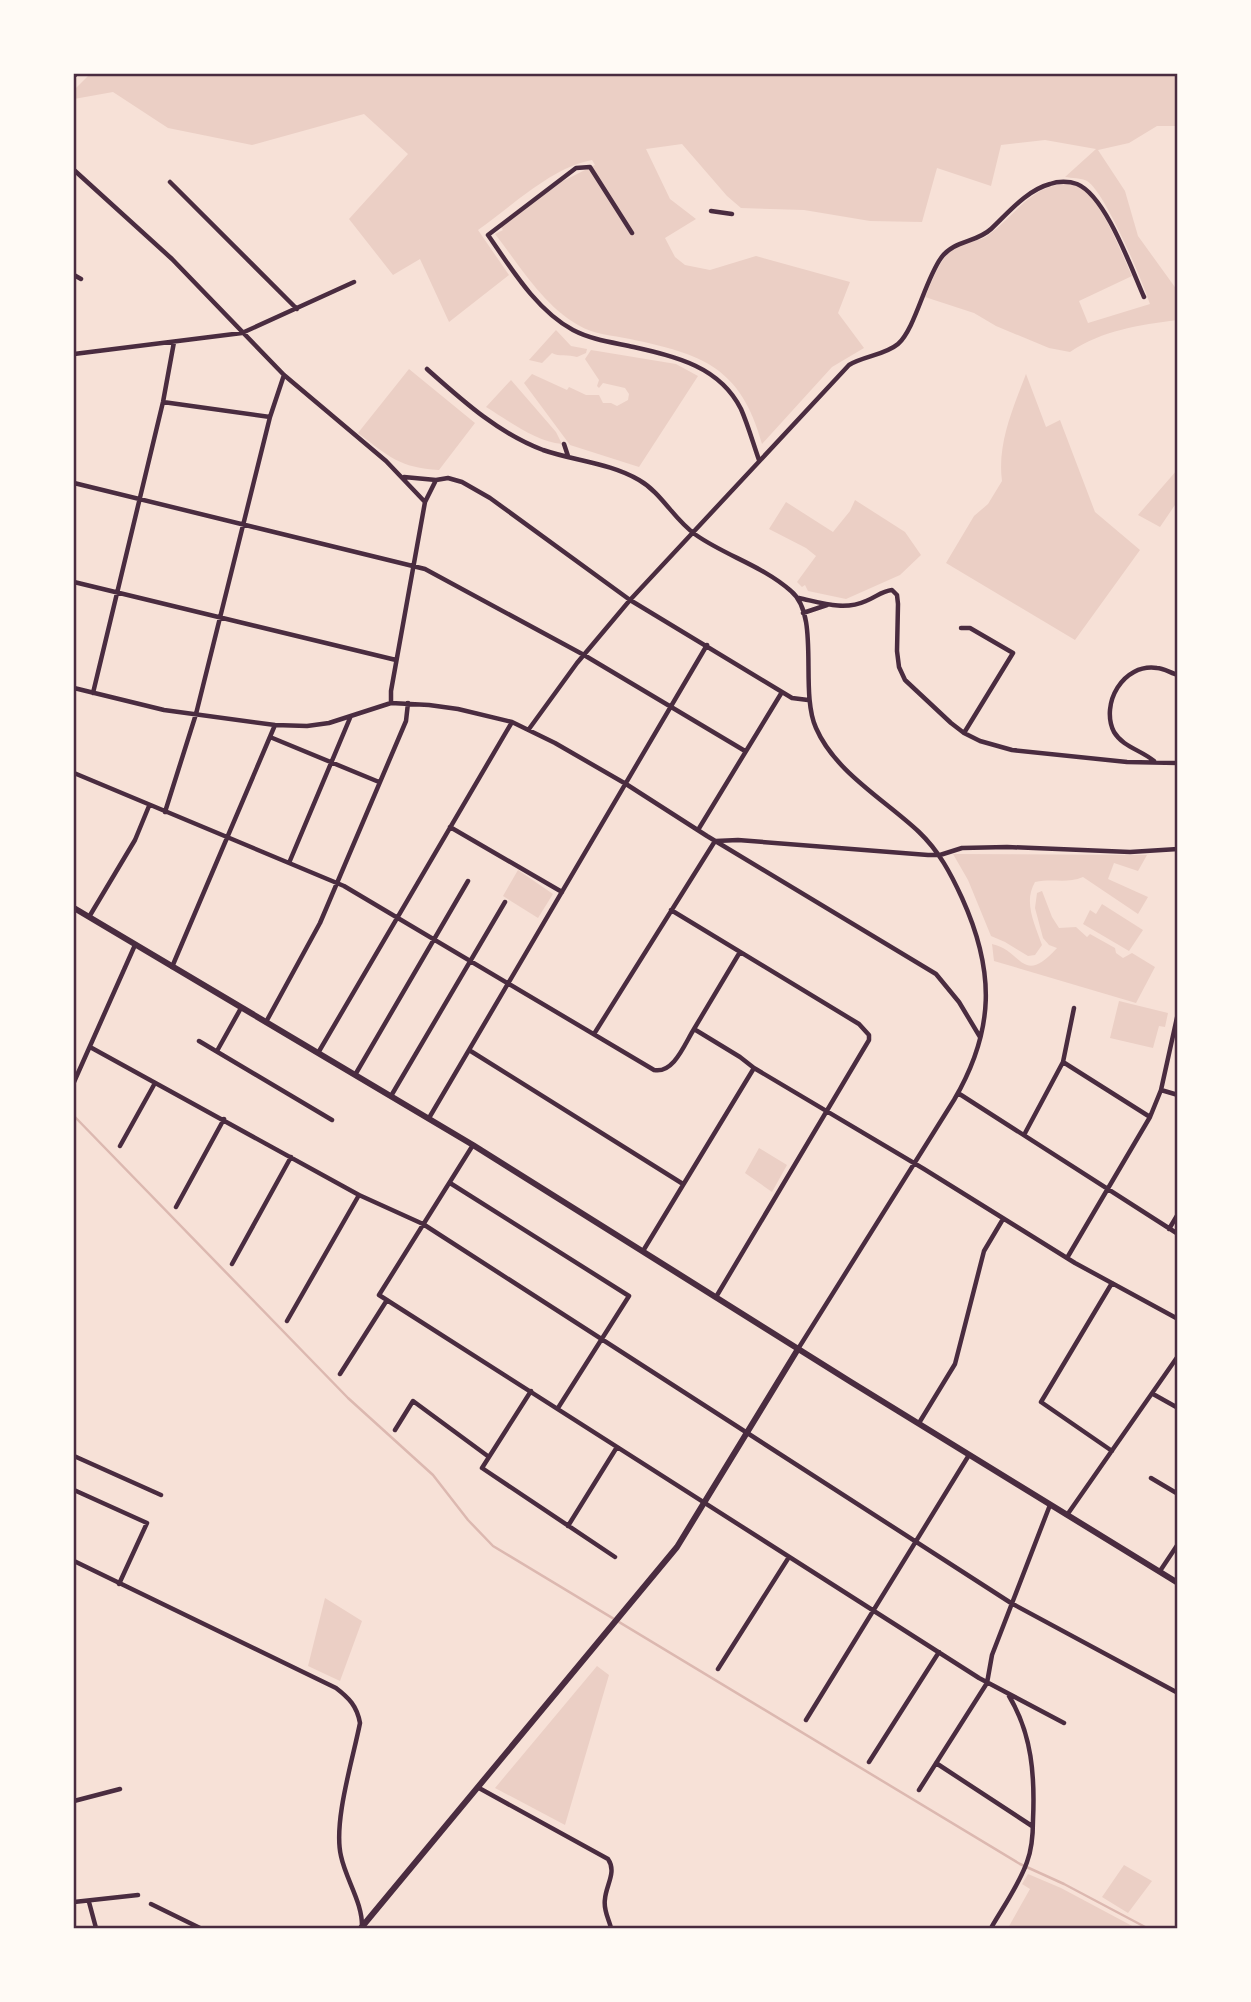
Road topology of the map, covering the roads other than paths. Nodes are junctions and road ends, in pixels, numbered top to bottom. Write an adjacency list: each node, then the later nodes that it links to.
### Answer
1 (74, 170): 11 (street)
2 (170, 182): 10 (street)
3 (711, 211): 4 (street)
4 (733, 214)
5 (632, 233): 20 (street)
6 (74, 275): 7 (street)
7 (81, 279)
8 (354, 282): 10 (street)
9 (1144, 297): 20 (street)
10 (297, 309): 11 (street)
11 (242, 332): 12 (street); 15 (street)
12 (174, 342): 13 (street); 16 (street)
13 (74, 354)
14 (427, 369): 19 (street)
15 (284, 375): 17 (street); 21 (street)
16 (163, 402): 17 (street); 24 (street)
17 (270, 417): 26 (street)
18 (564, 444): 19 (street)
19 (569, 457): 27 (street)
20 (760, 460): 27 (street)
21 (403, 477): 22 (street); 25 (street)
22 (436, 480): 25 (street); 32 (street)
23 (74, 482): 24 (street)
24 (139, 498): 26 (street); 30 (street)
25 (425, 502): 28 (street)
26 (242, 524): 28 (street); 35 (street)
27 (692, 533): 31 (street); 32 (street)
28 (414, 565): 38 (street); 39 (street)
29 (74, 582): 30 (street)
30 (119, 593): 35 (street); 43 (street)
31 (799, 598): 33 (street); 34 (street)
32 (630, 600): 37 (street); 38 (street)
33 (828, 605): 34 (street); 53 (street)
34 (803, 613): 44 (street)
35 (219, 618): 39 (street); 48 (street)
36 (961, 628): 53 (street)
37 (707, 645): 42 (street); 47 (street)
38 (584, 655): 47 (street); 52 (street)
39 (396, 660): 45 (street)
40 (1178, 675): 56 (street)
41 (74, 688): 43 (street)
42 (782, 692): 44 (street); 55 (street)
43 (93, 693): 48 (street)
44 (808, 700): 69 (street)
45 (391, 703): 46 (street); 49 (street)
46 (408, 703): 50 (street); 60 (street)
47 (671, 707): 55 (street); 61 (street)
48 (195, 714): 51 (street); 63 (street)
49 (350, 718): 51 (street); 57 (street)
50 (512, 722): 52 (street); 64 (street)
51 (275, 724): 54 (street)
52 (529, 729): 61 (street)
53 (964, 733): 56 (street)
54 (270, 737): 57 (street); 66 (street)
55 (745, 751): 65 (street)
56 (1154, 761): 58 (street)
57 (331, 763): 60 (street); 70 (street)
58 (1178, 763)
59 (74, 774): 62 (street)
60 (379, 782): 72 (street)
61 (626, 784): 65 (street); 73 (street)
62 (149, 806): 63 (street); 77 (street)
63 (165, 812): 66 (street)
64 (450, 827): 73 (street); 78 (street)
65 (698, 830): 67 (street)
66 (228, 839): 70 (street); 83 (street)
67 (715, 841): 69 (street); 76 (street); 91 (street)
68 (1178, 849): 69 (street)
69 (940, 855): 91 (street)
70 (289, 863): 72 (street)
71 (468, 881): 79 (street)
72 (337, 883): 78 (street); 88 (street)
73 (562, 892): 84 (street)
74 (505, 902): 82 (street)
75 (74, 908): 77 (street)
76 (671, 911): 81 (street); 90 (street)
77 (89, 917): 80 (street)
78 (398, 917): 79 (street); 96 (street)
79 (434, 939): 82 (street); 99 (street)
80 (135, 946): 83 (street); 93 (street)
81 (740, 952): 89 (street); 106 (street)
82 (470, 960): 84 (street); 105 (street)
83 (172, 967): 85 (street)
84 (508, 983): 90 (street); 94 (street)
85 (241, 1008): 88 (street); 95 (street)
86 (1074, 1008): 97 (street)
87 (1177, 1013): 102 (street)
88 (266, 1022): 96 (street)
89 (694, 1028): 90 (street); 98 (street)
90 (594, 1034)
91 (980, 1038): 103 (street)
92 (199, 1041): 95 (street)
93 (90, 1047): 100 (street); 101 (street)
94 (469, 1050): 108 (street); 117 (street)
95 (217, 1051): 110 (street)
96 (317, 1053): 99 (street)
97 (1063, 1062): 107 (street); 111 (street)
98 (754, 1068): 106 (street); 117 (street)
99 (355, 1075): 105 (street)
100 (74, 1082)
101 (155, 1083): 109 (street); 113 (street)
102 (1161, 1090): 104 (street); 107 (street)
103 (958, 1093): 111 (street); 115 (street)
104 (1178, 1094)
105 (391, 1096): 108 (street)
106 (826, 1111): 115 (street); 130 (street)
107 (1150, 1117): 118 (street)
108 (429, 1118): 112 (street)
109 (224, 1119): 114 (street); 120 (street)
110 (332, 1121)
111 (1024, 1135): 118 (street)
112 (473, 1145): 116 (street); 126 (street)
113 (120, 1146)
114 (291, 1157): 119 (street); 128 (street)
115 (914, 1164): 122 (street); 135 (street)
116 (449, 1183): 123 (street); 134 (street)
117 (683, 1184): 126 (street)
118 (1108, 1189): 124 (street); 127 (street)
119 (359, 1195): 123 (street); 133 (street)
120 (176, 1207)
121 (1178, 1214): 124 (street)
122 (1003, 1219): 127 (street); 142 (street)
123 (423, 1224): 131 (street); 134 (street)
124 (1169, 1229): 125 (street)
125 (1178, 1234)
126 (643, 1251): 130 (street)
127 (1067, 1258): 129 (street)
128 (232, 1264)
129 (1112, 1283): 132 (street); 146 (street)
130 (716, 1297): 135 (street)
131 (387, 1300): 137 (street); 138 (street)
132 (1178, 1319)
133 (288, 1321)
134 (602, 1338): 140 (street); 144 (street)
135 (798, 1349): 142 (street); 144 (street)
136 (1178, 1356): 139 (street)
137 (340, 1374)
138 (531, 1391): 140 (street); 149 (street)
139 (1153, 1394): 141 (street); 146 (street)
140 (558, 1408): 145 (street)
141 (1178, 1408)
142 (919, 1424): 147 (street)
143 (394, 1430): 149 (street)
144 (748, 1433): 154 (street); 158 (street)
145 (617, 1447): 154 (street); 157 (street)
146 (1112, 1451): 156 (street)
147 (969, 1455): 155 (street); 158 (street)
148 (74, 1456): 153 (street)
149 (489, 1457): 157 (street)
150 (1151, 1478): 152 (street)
151 (74, 1490): 165 (street)
152 (1178, 1494)
153 (161, 1495)
154 (706, 1503): 161 (street); 177 (street)
155 (1050, 1505): 156 (street); 166 (street)
156 (1067, 1515): 163 (street)
157 (568, 1525): 160 (street)
158 (917, 1543): 166 (street); 167 (street)
159 (1178, 1544): 163 (street)
160 (615, 1557)
161 (789, 1557): 167 (street); 169 (street)
162 (74, 1562): 165 (street)
163 (1160, 1572): 164 (street)
164 (1178, 1583)
165 (118, 1584): 188 (street)
166 (1012, 1603): 170 (street); 171 (street)
167 (874, 1611): 168 (street); 173 (street)
168 (939, 1652): 170 (street); 175 (street)
169 (718, 1669)
170 (987, 1683): 172 (street); 176 (street)
171 (1178, 1693)
172 (1009, 1695): 174 (street); 181 (street)
173 (806, 1720)
174 (1063, 1723)
175 (869, 1762)
176 (936, 1763): 179 (street); 181 (street)
177 (479, 1788): 188 (street); 189 (street)
178 (120, 1789): 180 (street)
179 (919, 1790)
180 (74, 1801)
181 (1033, 1826): 190 (street)
182 (138, 1895): 184 (street)
183 (74, 1902): 184 (street)
184 (89, 1902): 186 (street)
185 (151, 1904): 187 (street)
186 (96, 1928)
187 (200, 1928)
188 (362, 1928)
189 (611, 1928)
190 (991, 1928)

